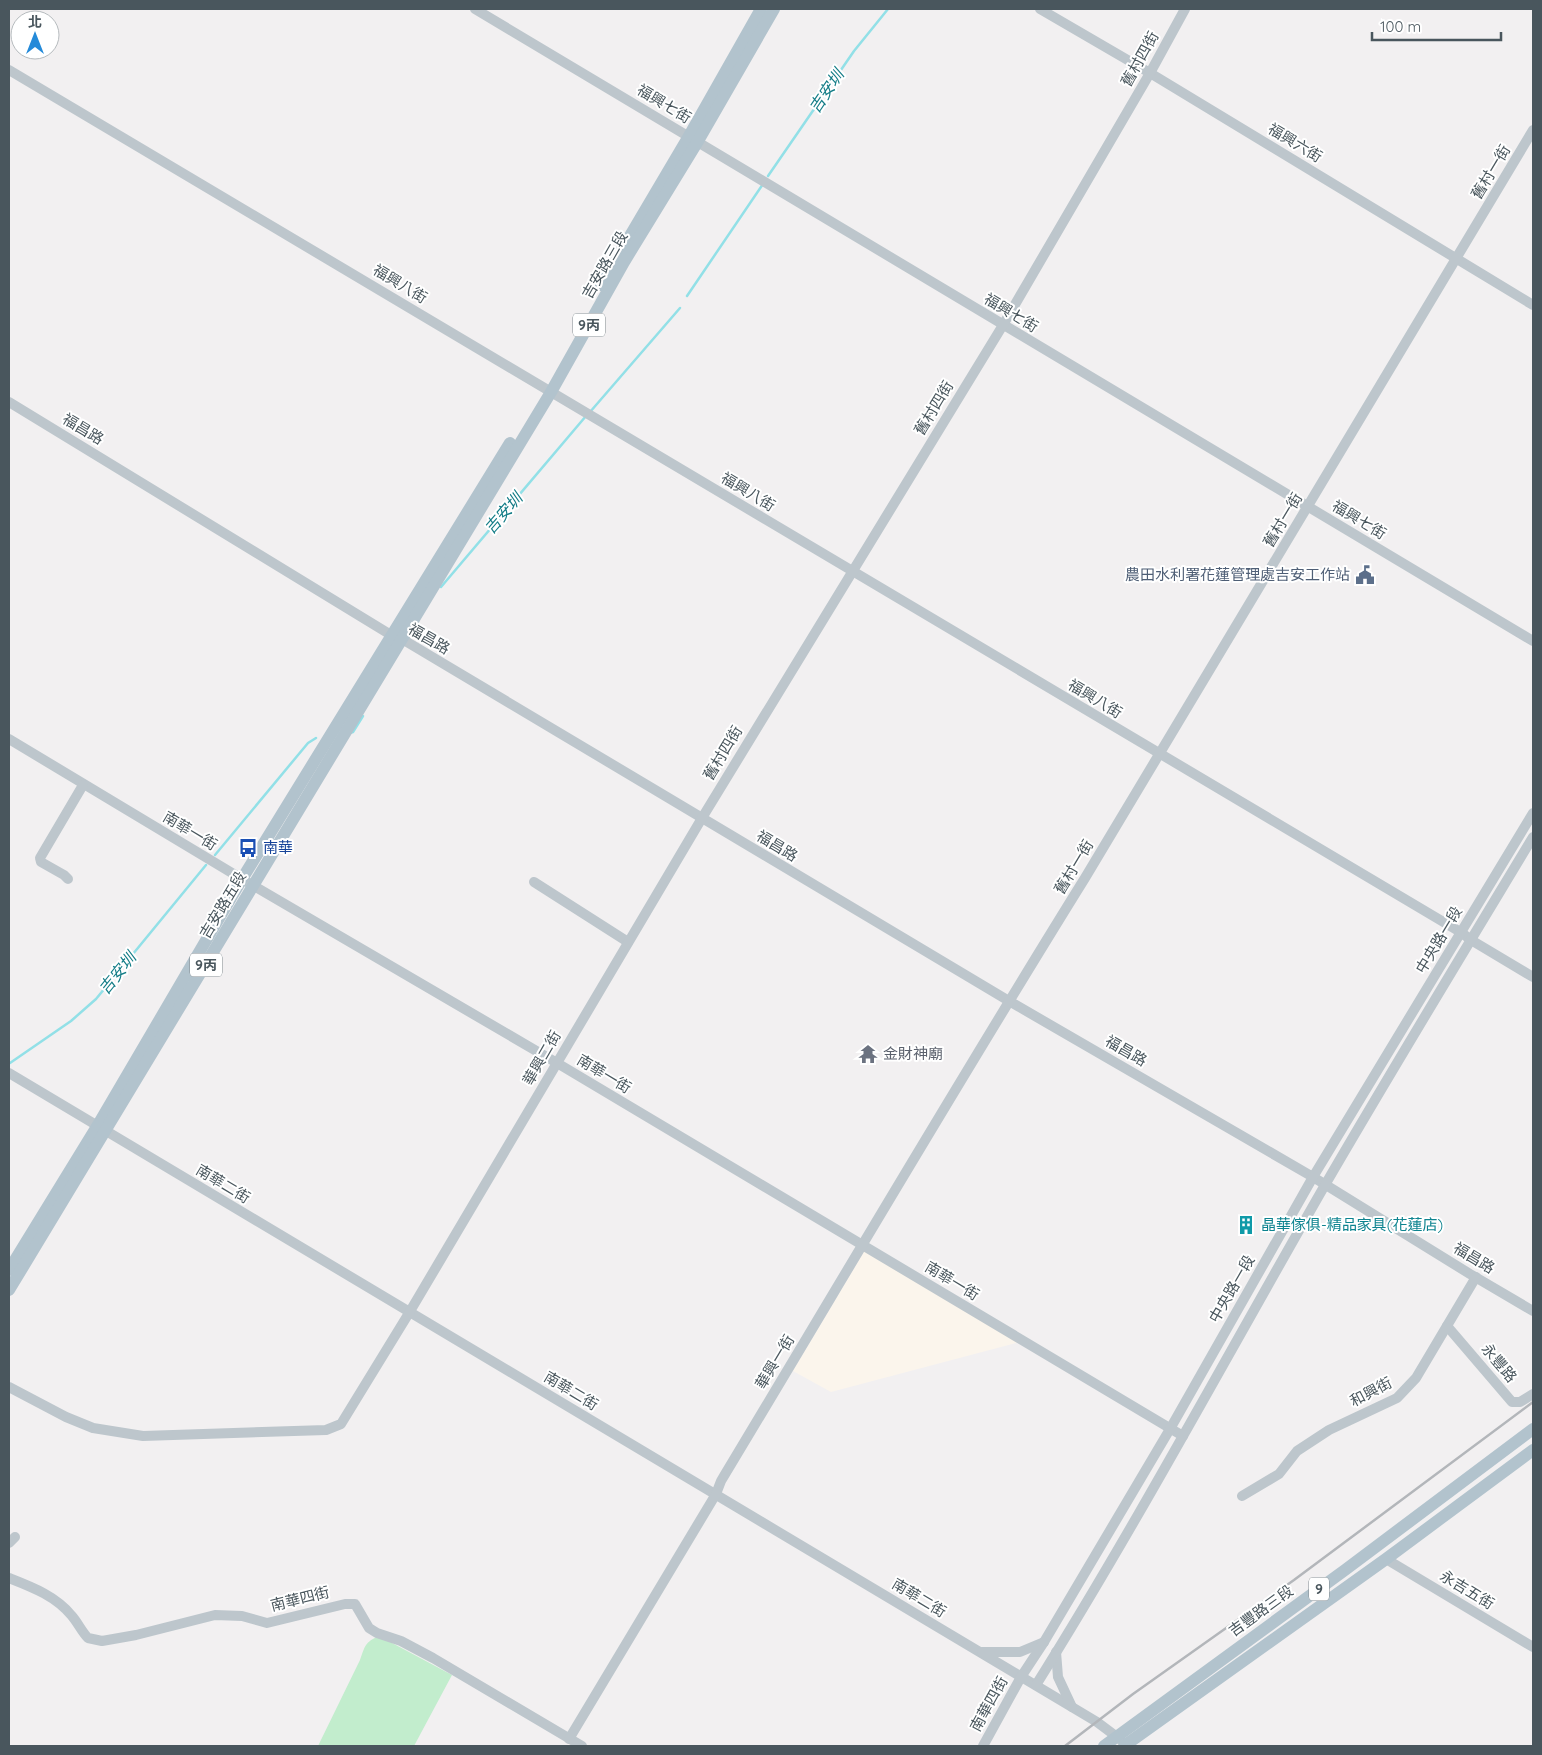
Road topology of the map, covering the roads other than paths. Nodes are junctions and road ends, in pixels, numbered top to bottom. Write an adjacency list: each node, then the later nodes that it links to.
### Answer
1 (475, 9): 9 (street, 福興七街)
2 (761, 9): 9 (main road, 吉安路三段 / 9丙)
3 (774, 9): 9 (main road, 吉安路三段 / 9丙)
4 (1040, 9): 7 (street, 福興六街)
5 (1185, 9): 7 (street, 舊村四街)
6 (9, 70): 13 (street, 福興八街)
7 (1150, 73): 10 (street, 福興六街); 12 (street, 舊村四街)
8 (1533, 130): 10 (street, 舊村一街)
9 (694, 138): 12 (street, 福興七街); 13 (main road, 吉安路三段 / 9丙)
10 (1457, 259): 11 (street, 福興六街); 15 (street, 舊村一街)
11 (1533, 305)
12 (1002, 325): 15 (street, 福興七街); 16 (street, 舊村四街)
13 (548, 390): 16 (street, 福興八街); 17 (main road, 吉安路三段 / 9丙)
14 (9, 402): 17 (street, 福昌路)
15 (1308, 507): 18 (street, 福興七街); 20 (street, 舊村一街)
16 (852, 572): 20 (street, 福興八街); 23 (street, 舊村四街)
17 (396, 637): 23 (street, 福昌路); 26 (main road, 吉安路五段 / 9丙); 28 (main road, 吉安路五段 / 9丙)
18 (1533, 642)
19 (9, 739): 21 (street, 南華一街)
20 (1160, 755): 29 (street, 福興八街); 33 (street, 舊村一街)
21 (83, 785): 25 (street); 26 (street, 南華一街)
22 (1533, 813): 29 (street, 中央路一段)
23 (702, 818): 31 (street, 華興二街); 33 (street, 福昌路)
24 (1533, 838): 30 (street, 中央路一段)
25 (68, 879)
26 (242, 880): 28 (street, 南華一街); 36 (main road, 吉安路五段 / 9丙)
27 (534, 882): 31 (street)
28 (254, 886): 34 (street, 南華一街); 36 (main road, 吉安路五段 / 9丙)
29 (1462, 933): 30 (street, 福興八街); 37 (street, 中央路一段)
30 (1470, 940): 32 (street, 福興八街); 38 (street, 中央路一段)
31 (628, 942): 34 (street, 華興二街)
32 (1533, 977)
33 (1009, 1001): 37 (street, 福昌路); 39 (street, 華興一街)
34 (557, 1064): 39 (street, 南華一街); 44 (street, 華興二街)
35 (9, 1073): 36 (street, 南華二街)
36 (102, 1127): 40 (main road, 吉安路五段 / 9丙); 42 (main road, 吉安路五段 / 9丙); 44 (street, 南華二街)
37 (1313, 1177): 38 (street, 福昌路); 48 (street, 中央路一段)
38 (1326, 1185): 41 (street, 福昌路); 50 (street, 中央路一段)
39 (862, 1245): 48 (street, 南華一街); 52 (street, 華興一街)
40 (9, 1270)
41 (1476, 1277): 43 (street, 福昌路); 45 (street, 和興街)
42 (9, 1290)
43 (1533, 1311)
44 (409, 1312): 46 (street, 華興二街); 52 (street, 南華二街)
45 (1447, 1326): 47 (street, 永豐路); 53 (street, 和興街)
46 (9, 1387)
47 (1533, 1394)
48 (1170, 1429): 50 (street, 南華一街); 56 (street, 中央路一段)
49 (1533, 1429): 64 (main road, 吉豐路三段 / 9)
50 (1183, 1436): 59 (street, 中央路一段)
51 (1533, 1450): 54 (main road, 吉豐路三段 / 9)
52 (716, 1494): 58 (street, 南華二街); 63 (street, 華興一街)
53 (1242, 1496)
54 (1386, 1559): 57 (street, 永吉五街); 64 (main road, 吉豐路三段 / 9)
55 (9, 1578): 63 (street, 南華四街)
56 (1044, 1642): 58 (street); 60 (street, 中央路一段)
57 (1533, 1647)
58 (981, 1652): 60 (street, 南華二街)
59 (1056, 1652): 61 (street, 中央路一段); 62 (street)
60 (1021, 1677): 61 (street, 南華二街); 66 (street, 南華四街)
61 (1036, 1685): 62 (street, 南華二街)
62 (1072, 1707): 64 (street, 南華二街)
63 (569, 1739): 65 (street, 南華四街)
64 (1125, 1743): 67 (main road, 吉豐路三段 / 9)
65 (582, 1746)
66 (983, 1746)
67 (1104, 1746)

